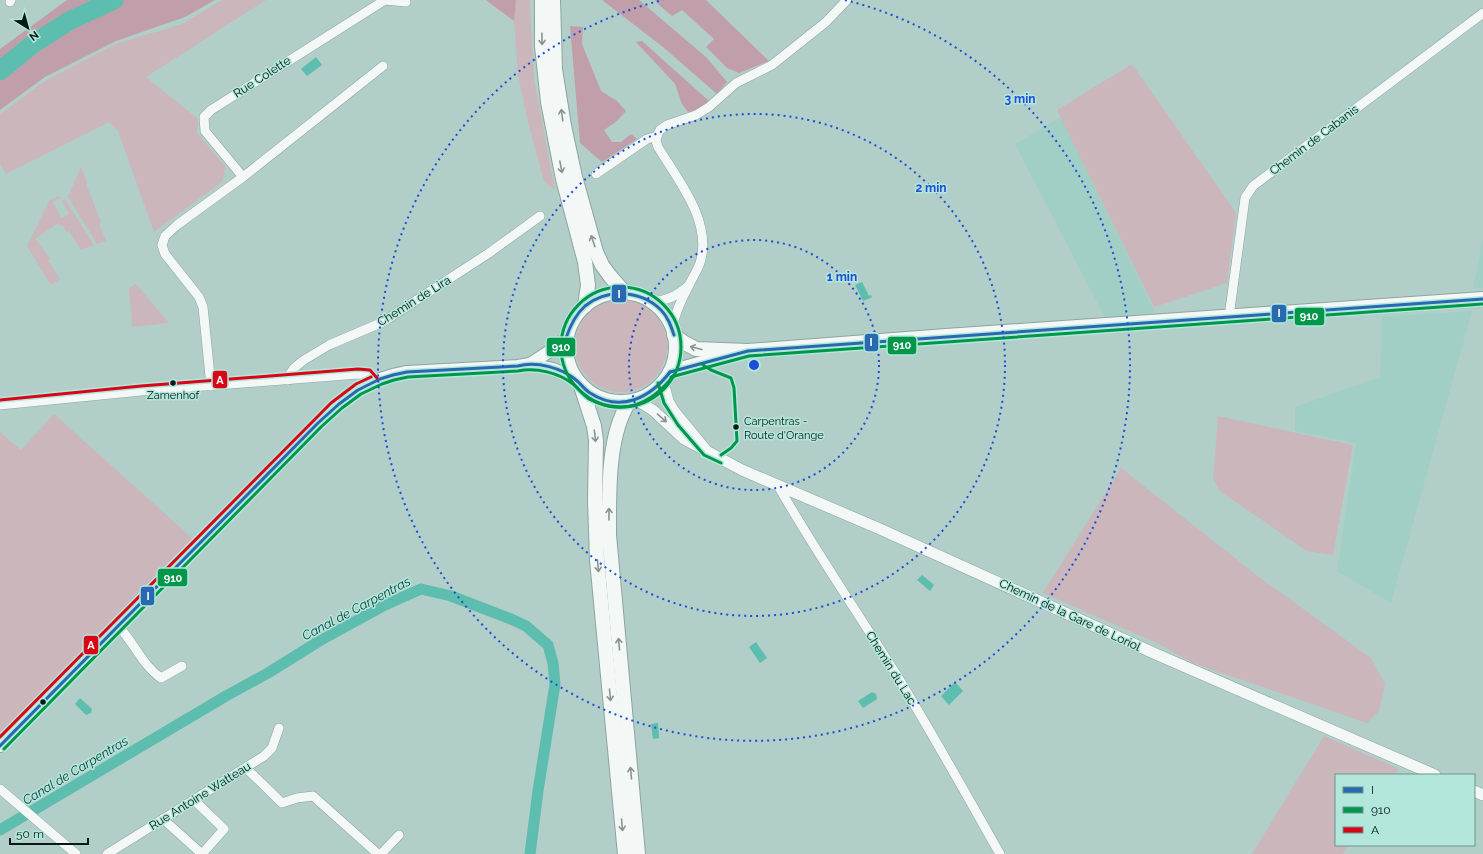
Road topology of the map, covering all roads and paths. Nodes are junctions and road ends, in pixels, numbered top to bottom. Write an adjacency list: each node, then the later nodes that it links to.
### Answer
1 (385, 0): 5 (street, Rue Colette); 10 (street, Rue Colette)
2 (542, 0): 16 (main road, one-way to 16)
3 (553, 0): 13 (main road, one-way to 3)
4 (847, 0): 8 (street)
5 (406, 2)
6 (1483, 13): 17 (street, Chemin de Cabanis)
7 (383, 66): 10 (street)
8 (657, 136): 9 (street); 12 (street)
9 (596, 174)
10 (243, 178): 25 (street)
11 (540, 216): 23 (street, Chemin de Lira)
12 (688, 286): 15 (street); 18 (street)
13 (625, 293): 15 (main road); 16 (main road)
14 (1483, 299): 17 (main road)
15 (652, 302): 18 (main road)
16 (585, 306): 19 (main road)
17 (1229, 317): 20 (main road)
18 (673, 331): 20 (main road, one-way to 18); 22 (main road)
19 (566, 338): 21 (main road); 26 (main road)
20 (748, 351): 22 (main road)
21 (530, 364): 24 (main road); 26 (main road)
22 (666, 377): 27 (main road); 29 (street, Chemin de la Gare de Loriol)
23 (288, 380): 24 (street); 25 (street)
24 (373, 381): 31 (main road)
25 (211, 386): 28 (street)
26 (581, 388): 27 (main road); 45 (main road, one-way to 45)
27 (633, 401): 29 (street, Chemin de la Gare de Loriol, one-way to 29); 46 (main road, one-way to 27)
28 (0, 405)
29 (707, 451): 30 (street, Chemin de la Gare de Loriol)
30 (777, 484): 36 (street, Chemin de la Gare de Loriol); 47 (street, Chemin du Lac)
31 (118, 626): 32 (street); 34 (main road)
32 (182, 666)
33 (279, 728): 35 (street, Rue Antoine Watteau)
34 (1, 744)
35 (246, 768): 38 (street, Rue Antoine Watteau); 44 (street)
36 (1433, 774)
37 (1, 791): 41 (street)
38 (194, 800): 39 (street, Rue Antoine Watteau); 43 (street)
39 (163, 819): 42 (street, Rue Antoine Watteau); 43 (street)
40 (399, 835): 44 (street)
41 (76, 854)
42 (108, 854)
43 (202, 854)
44 (380, 854)
45 (625, 854)
46 (638, 854)
47 (1000, 854)

